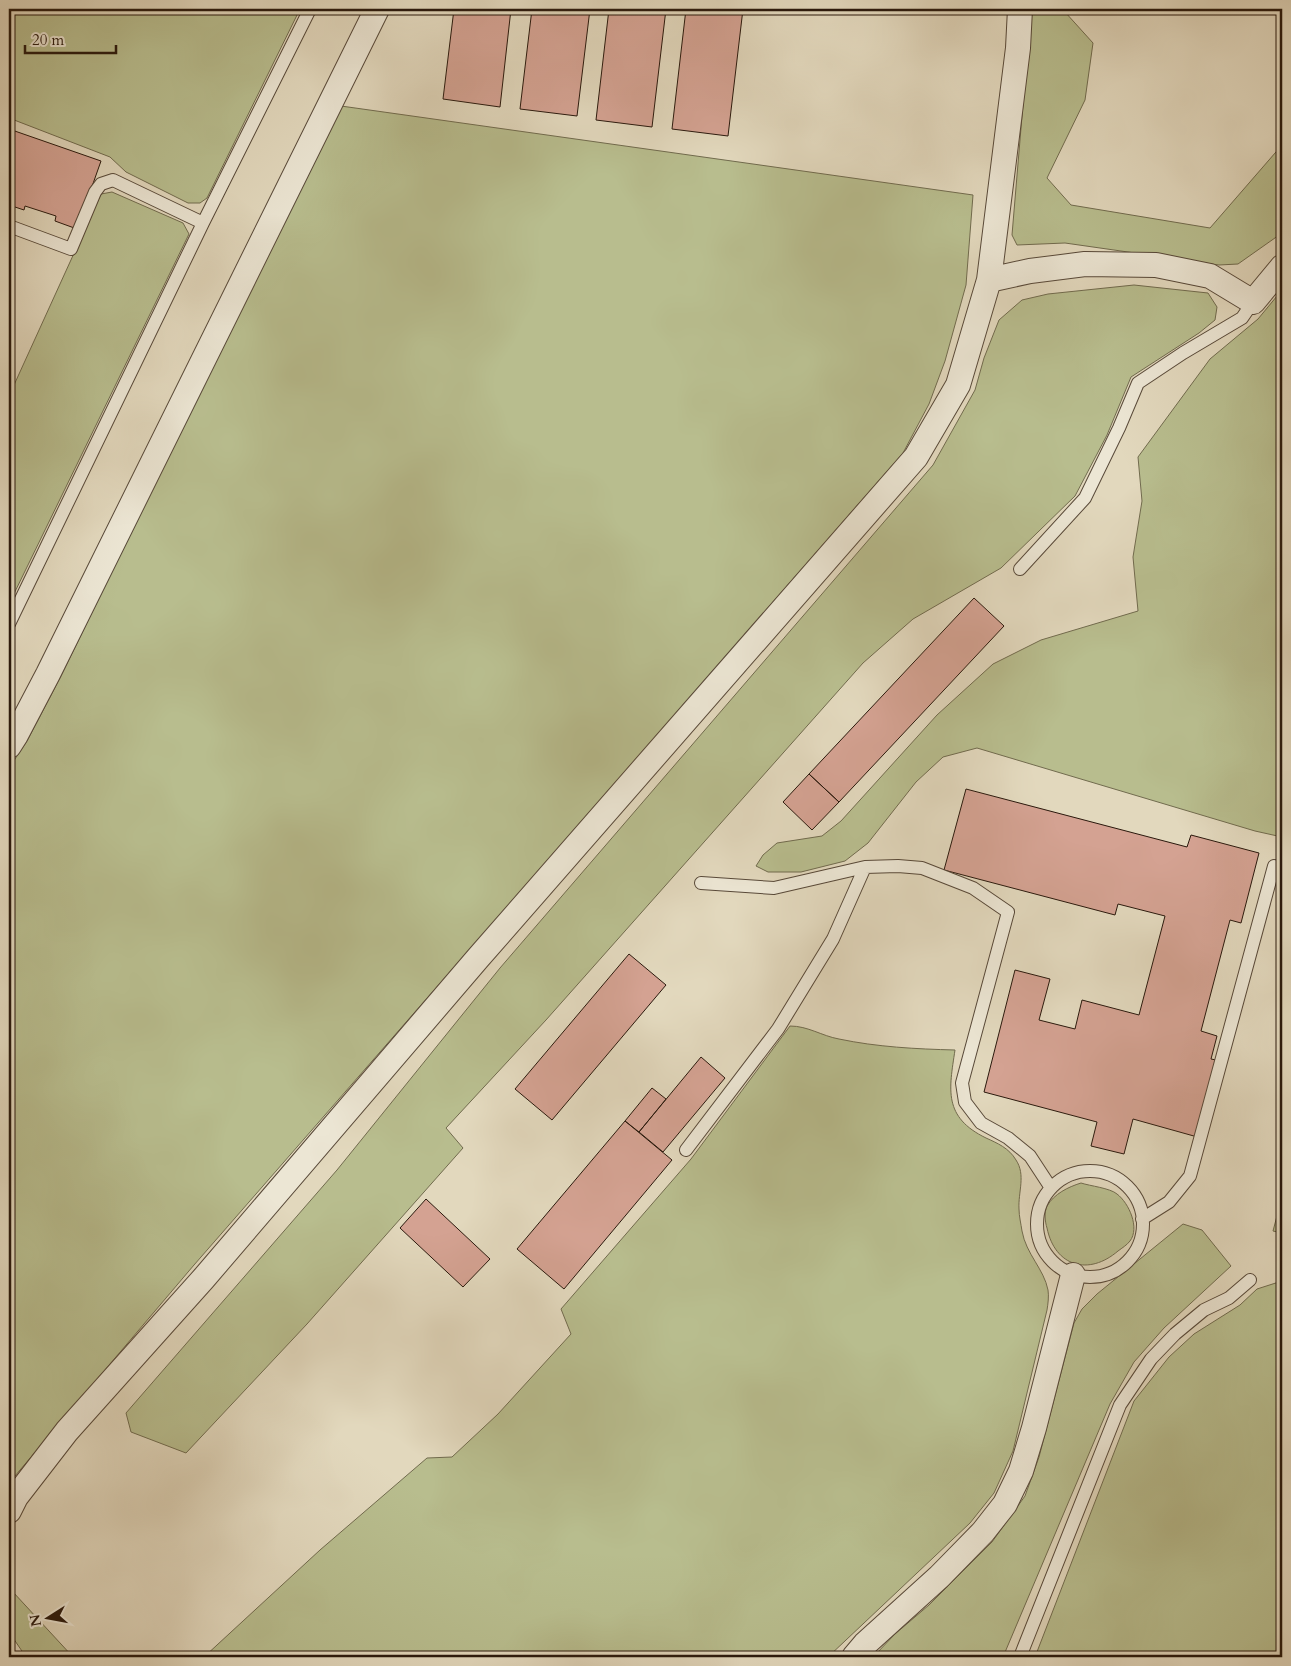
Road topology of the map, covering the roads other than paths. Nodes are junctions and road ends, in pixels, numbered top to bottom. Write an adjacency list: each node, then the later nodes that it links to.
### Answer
1 (310, 9): 4 (lane)
2 (376, 9): 11 (street)
3 (1020, 9): 7 (street)
4 (203, 224): 5 (lane); 10 (lane)
5 (9, 226)
6 (1282, 267): 8 (street)
7 (989, 280): 8 (street); 20 (street)
8 (1253, 302): 9 (lane)
9 (1020, 569)
10 (9, 624)
11 (9, 746)
12 (1274, 866): 17 (lane)
13 (865, 867): 14 (lane); 15 (lane); 16 (lane)
14 (701, 883)
15 (686, 1150)
16 (1051, 1188): 17 (lane); 18 (lane)
17 (1142, 1219): 18 (lane)
18 (1072, 1275): 21 (street)
19 (1250, 1280): 22 (lane)
20 (9, 1511)
21 (854, 1657)
22 (1020, 1657)

